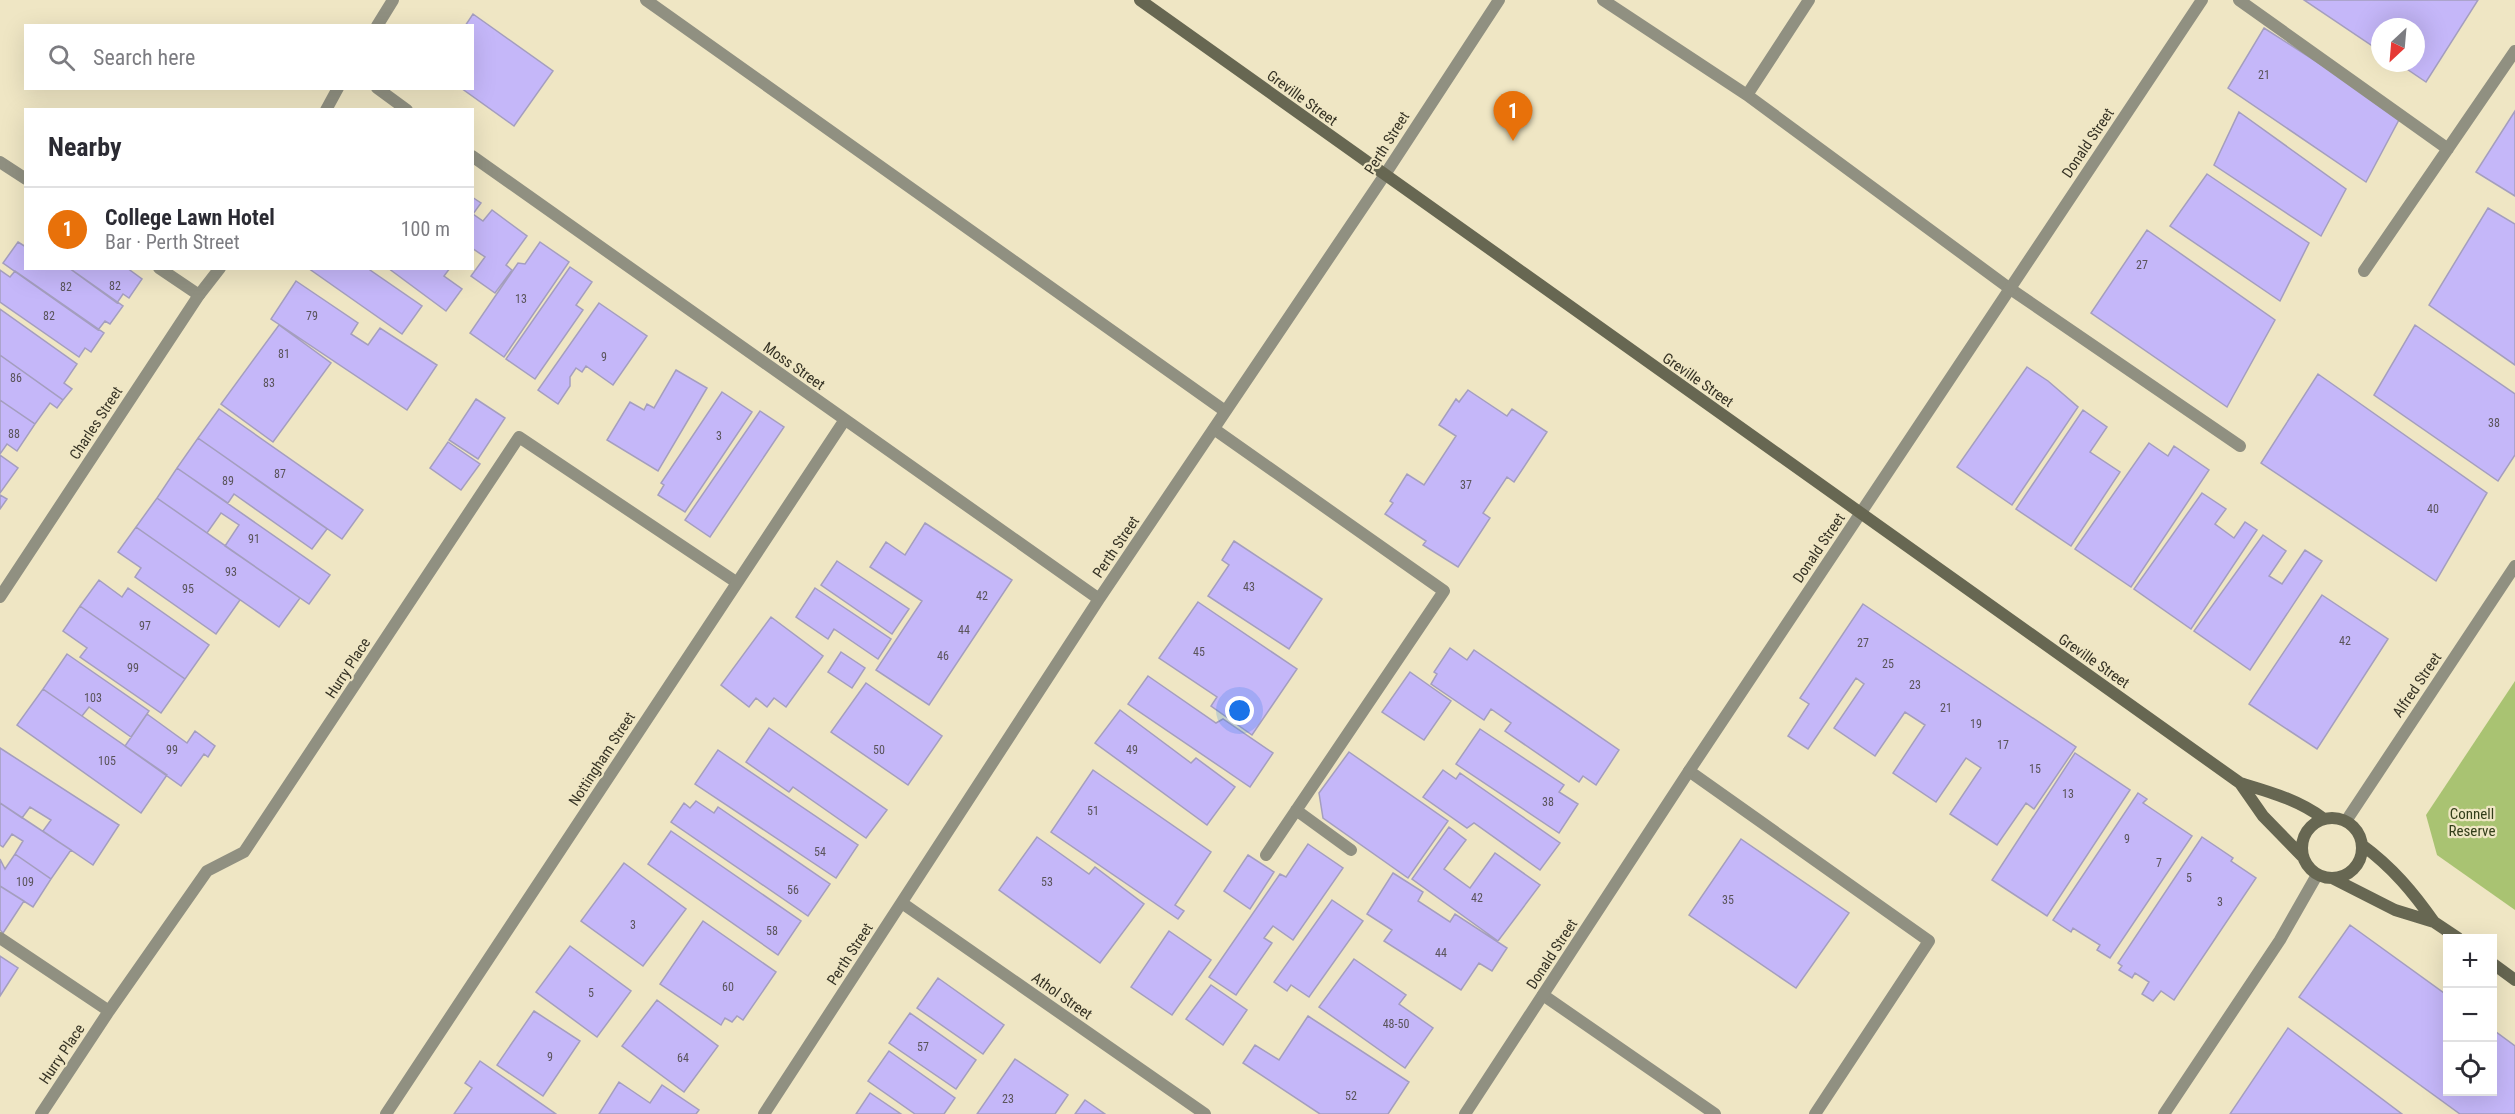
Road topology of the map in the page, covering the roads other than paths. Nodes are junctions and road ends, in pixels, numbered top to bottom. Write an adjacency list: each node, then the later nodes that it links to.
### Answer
1 (393, 0): 9 (street)
2 (646, 0): 26 (street)
3 (1140, 0): 19 (street, Greville Street)
4 (1499, 0): 19 (street, Perth Street)
5 (1603, 0): 13 (street)
6 (1809, 0): 13 (street)
7 (2202, 0): 24 (street, Donald Street)
8 (2239, 0): 16 (street)
9 (377, 24)
10 (2515, 51): 16 (street)
11 (337, 90): 14 (street)
12 (380, 90): 15 (street)
13 (1747, 95): 24 (street)
14 (327, 108)
15 (404, 108)
16 (2448, 148): 23 (street)
17 (474, 157): 27 (street, Moss Street)
18 (0, 162): 20 (street)
19 (1384, 176): 26 (street, Perth Street); 30 (street, Greville Street)
20 (24, 178)
21 (162, 270): 25 (street)
22 (218, 270): 25 (street, Charles Street)
23 (2364, 271)
24 (2009, 288): 29 (street); 30 (street, Donald Street)
25 (199, 295): 33 (street, Charles Street)
26 (1225, 411): 28 (street, Perth Street)
27 (844, 421): 32 (street, Nottingham Street); 34 (street, Moss Street)
28 (1214, 429): 34 (street, Perth Street); 37 (street)
29 (2240, 446)
30 (1860, 513): 35 (street, Donald Street); 36 (street, Greville Street)
31 (2515, 566): 39 (street, Alfred Street)
32 (736, 582): 53 (street, Hurry Place); 55 (street, Nottingham Street)
33 (0, 597)
34 (1099, 599): 46 (street, Perth Street)
35 (1689, 771): 52 (street, Donald Street); 60 (street)
36 (2240, 783): 38 (street, Greville Street); 43 (street, Greville Street)
37 (1296, 810): 41 (street); 42 (street)
38 (2324, 819): 39 (street); 43 (street)
39 (2346, 821): 40 (street)
40 (2362, 845): 45 (street); 47 (street)
41 (1351, 850)
42 (1266, 855)
43 (2302, 856): 44 (street)
44 (2317, 875): 45 (street); 61 (street)
45 (2334, 879): 47 (street)
46 (902, 903): 56 (street, Perth Street); 57 (street, Athol Street)
47 (2434, 922): 48 (street)
48 (2450, 934)
49 (0, 938): 53 (street)
50 (2497, 966): 51 (street)
51 (2515, 980)
52 (1543, 995): 58 (street, Donald Street); 59 (street)
53 (109, 1011): 54 (street, Hurry Place)
54 (41, 1114)
55 (386, 1114)
56 (764, 1114)
57 (1205, 1114)
58 (1465, 1114)
59 (1715, 1114)
60 (1815, 1114)
61 (2164, 1114)

